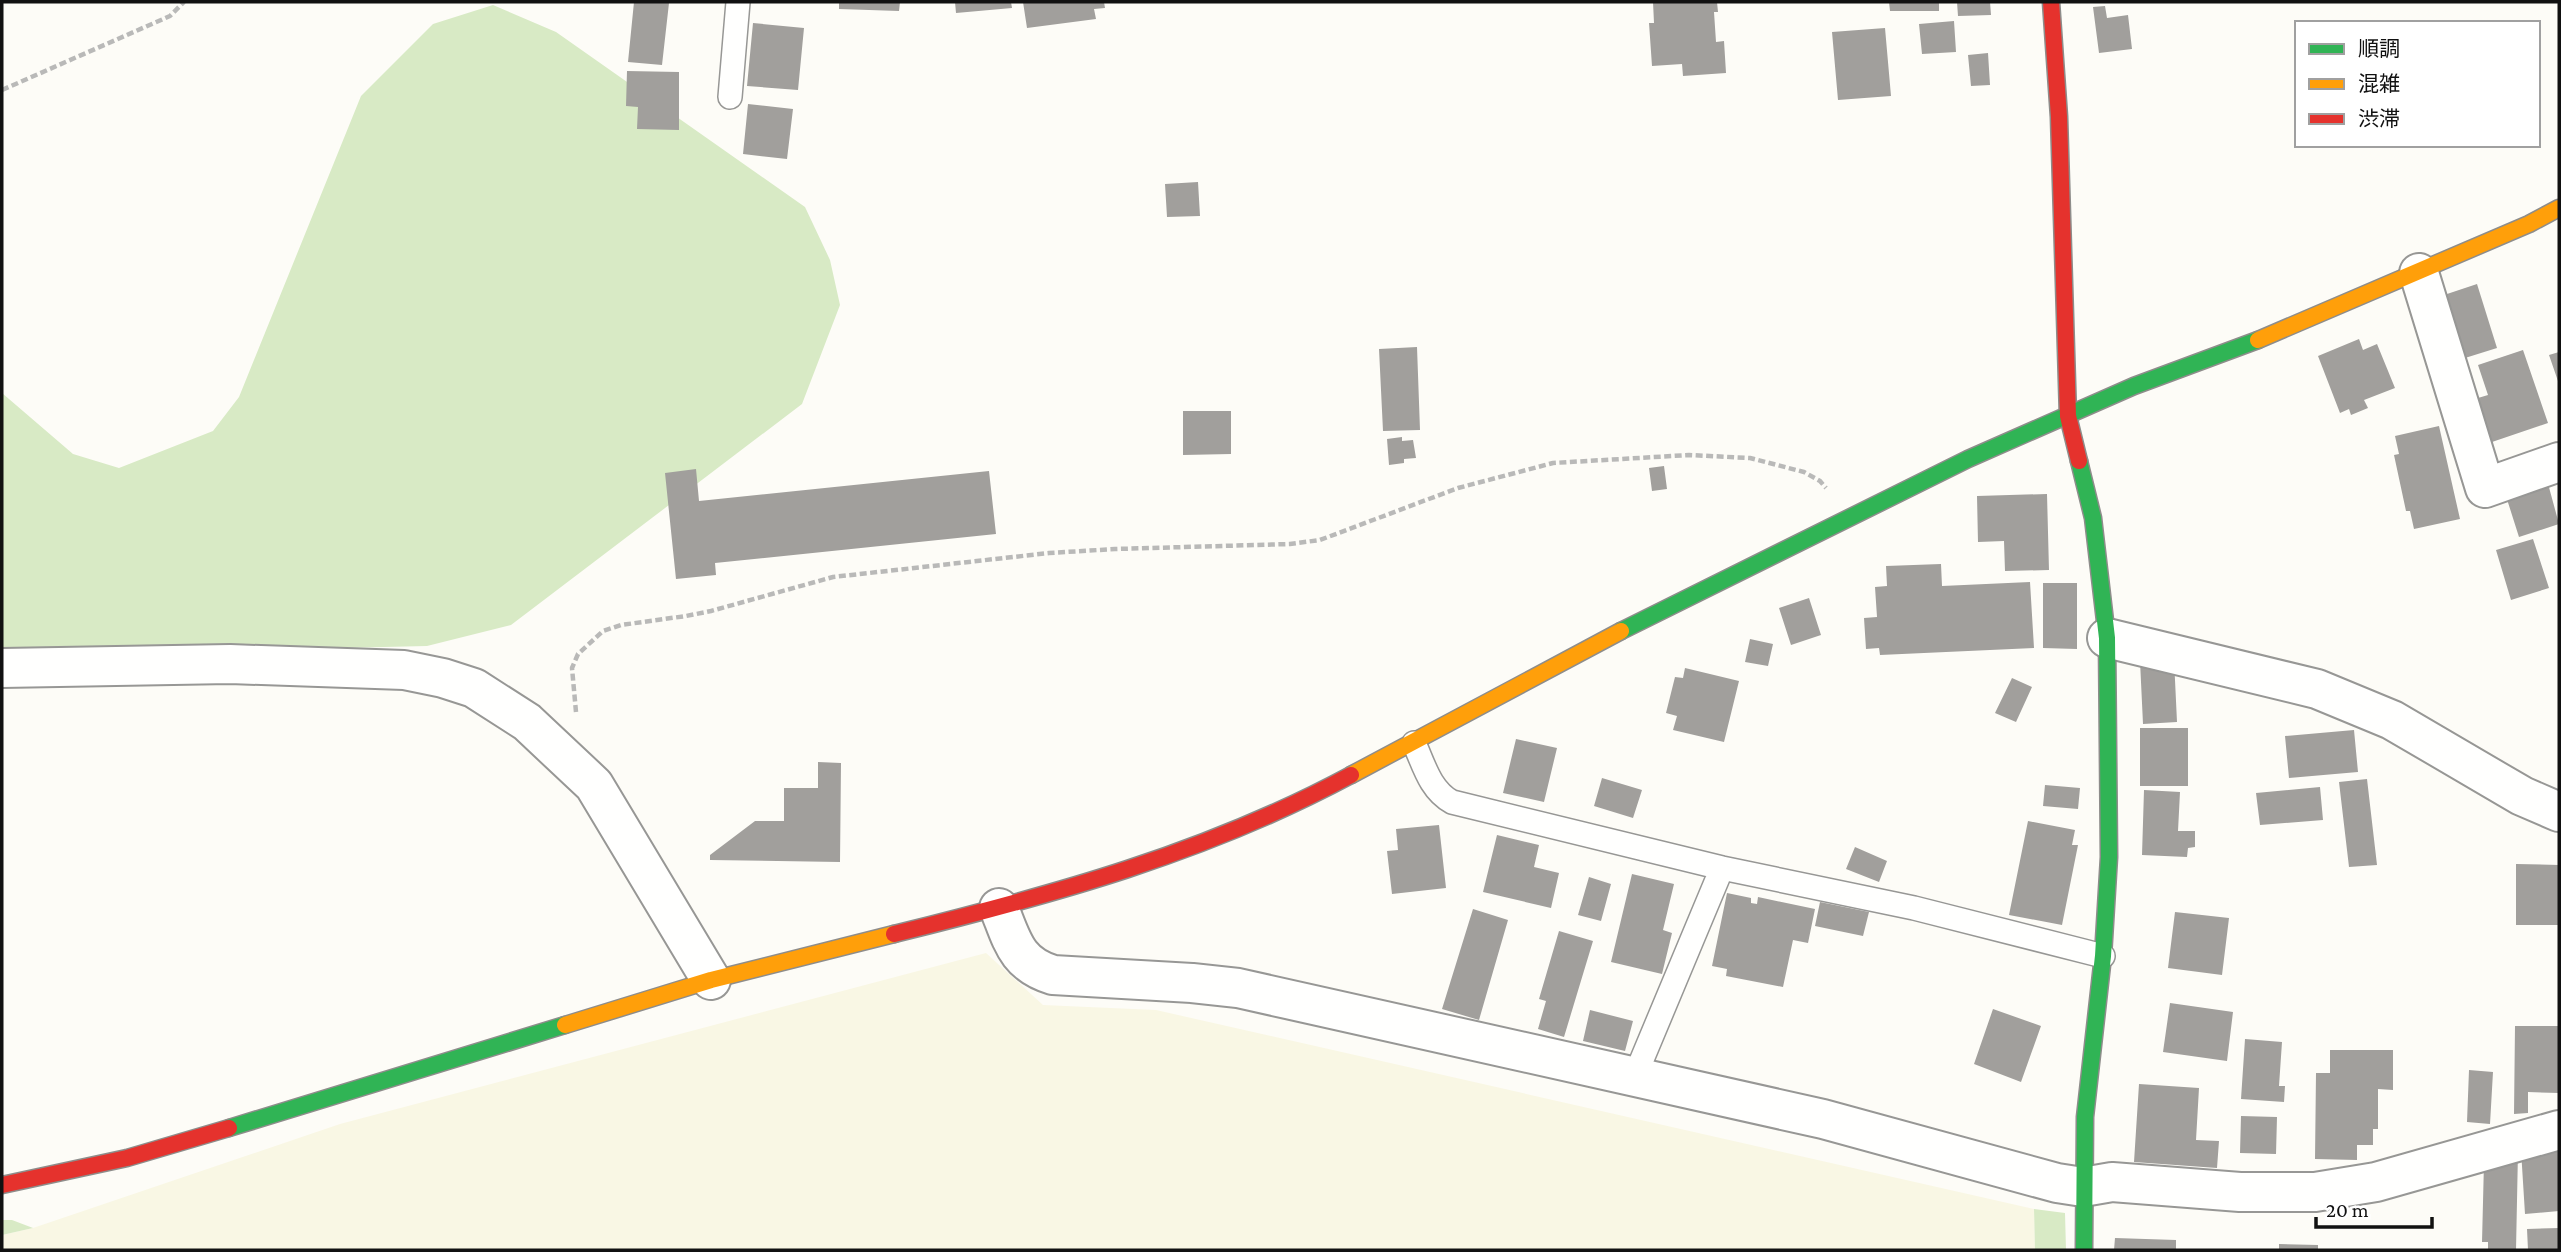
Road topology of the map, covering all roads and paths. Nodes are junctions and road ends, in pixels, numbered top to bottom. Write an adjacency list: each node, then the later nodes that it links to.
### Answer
1 (184, 2): 4 (path)
2 (738, 2): 5 (lane)
3 (2051, 2): 8 (street)
4 (2, 90)
5 (730, 97)
6 (2559, 208): 7 (street)
7 (2419, 273): 8 (street); 9 (street)
8 (2068, 416): 10 (street); 11 (street)
9 (2559, 463)
10 (1847, 517): 13 (path); 14 (street)
11 (2107, 638): 15 (street); 18 (street)
12 (2, 668): 19 (street)
13 (577, 722)
14 (1414, 743): 16 (lane); 17 (street)
15 (2559, 812)
16 (1722, 868): 18 (lane); 20 (lane)
17 (999, 908): 19 (street); 20 (street)
18 (2103, 956): 23 (street)
19 (711, 980): 22 (street)
20 (1635, 1076): 23 (street)
21 (2559, 1130): 23 (street)
22 (2, 1185)
23 (2083, 1186): 24 (street)
24 (2084, 1250)

